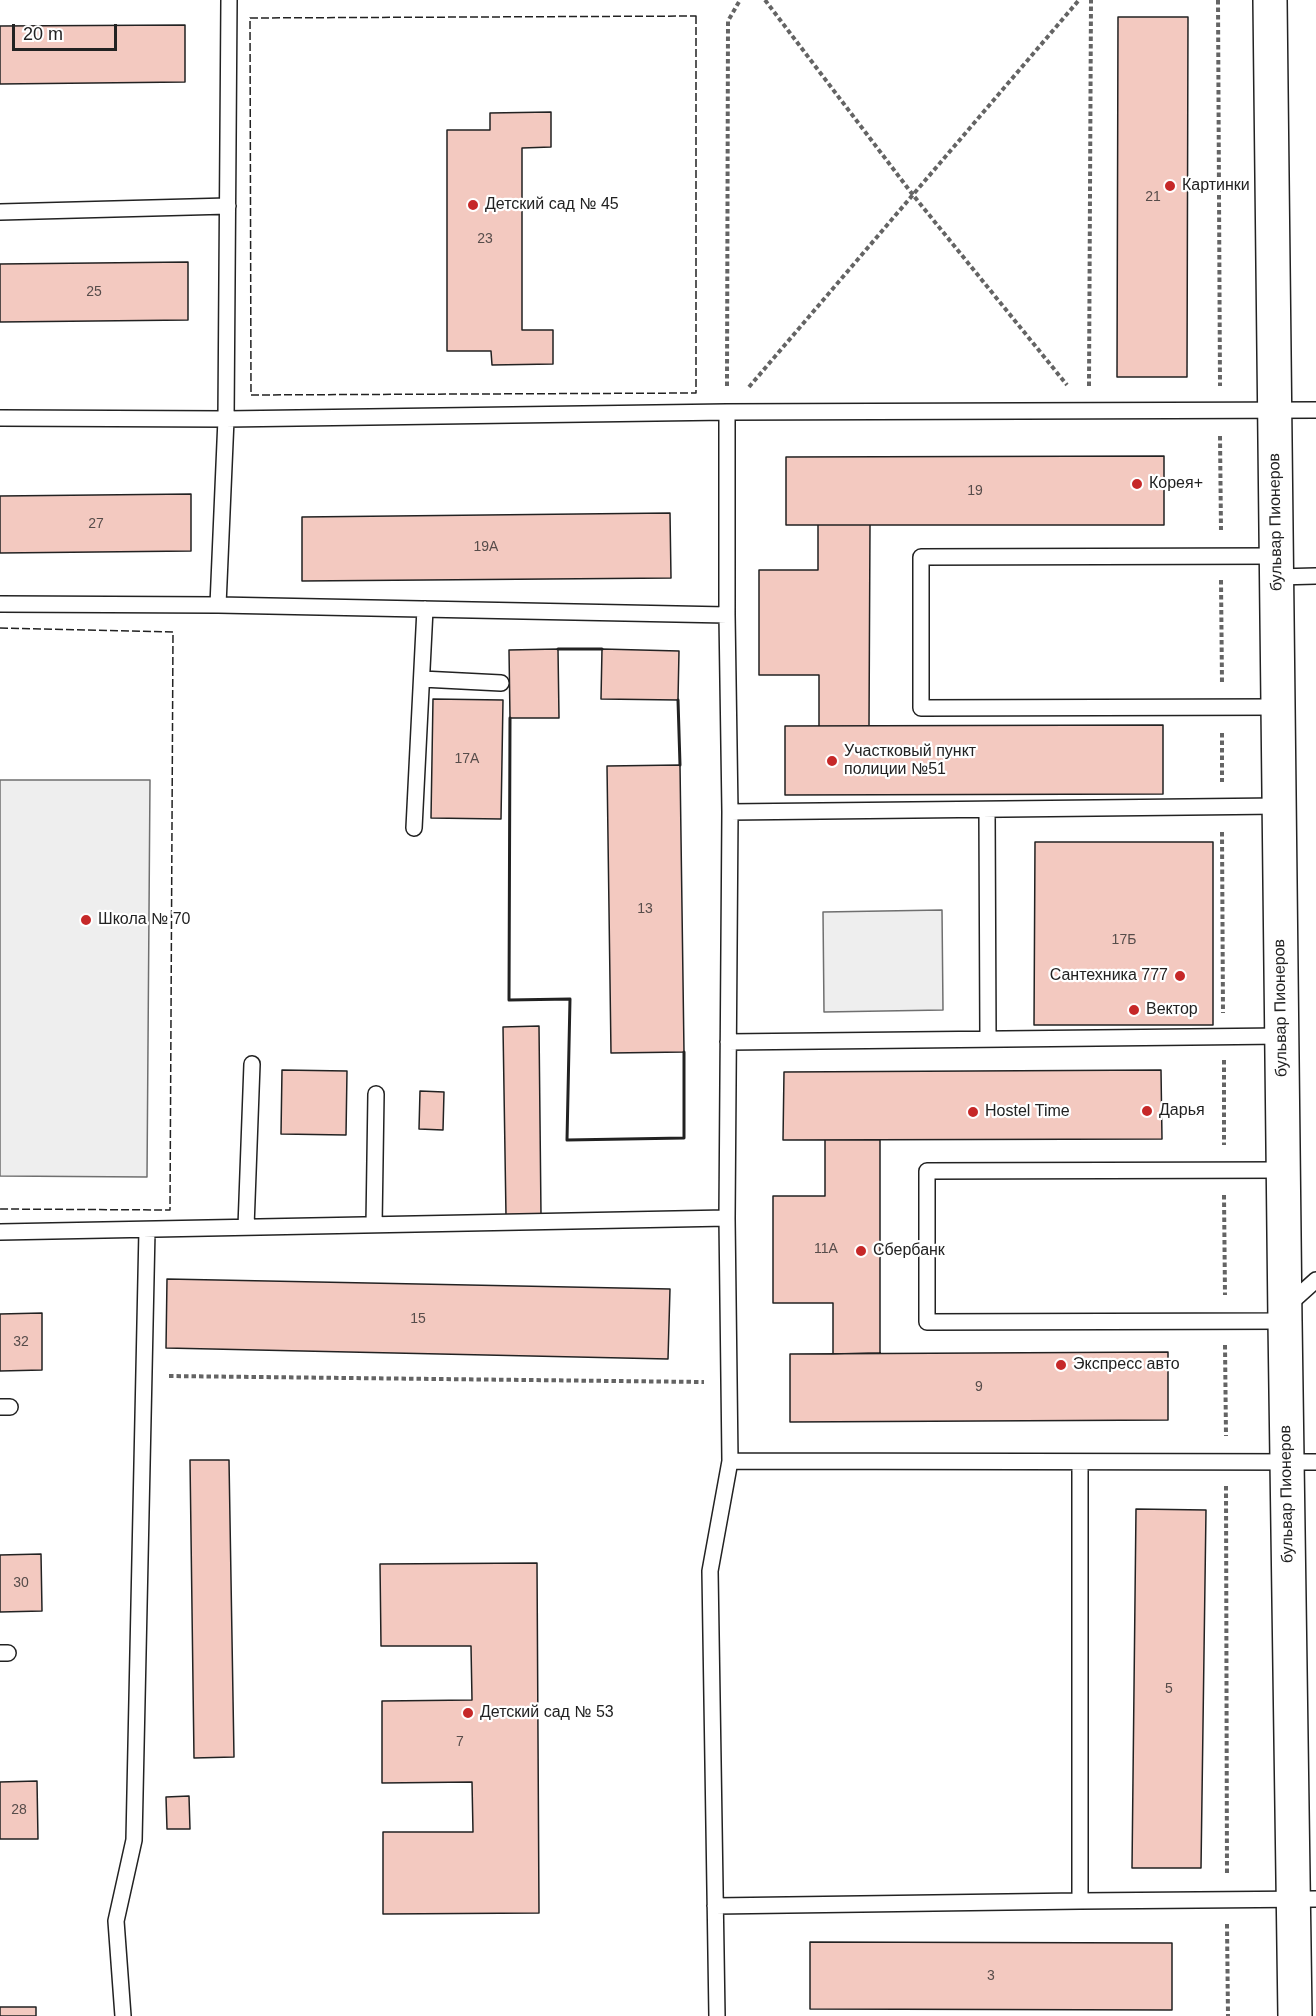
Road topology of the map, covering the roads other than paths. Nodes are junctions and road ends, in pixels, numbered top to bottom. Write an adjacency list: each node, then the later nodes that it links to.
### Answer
1 (229, 0): 3 (lane)
2 (1270, 0): 5 (street, бульвар Пионеров)
3 (228, 206): 4 (lane); 9 (lane)
4 (0, 212)
5 (1275, 410): 6 (lane); 7 (lane); 10 (street, бульвар Пионеров)
6 (1316, 410)
7 (727, 412): 9 (lane); 15 (lane)
8 (0, 418): 9 (lane)
9 (226, 419): 13 (lane)
10 (1276, 566): 11 (lane); 18 (street, бульвар Пионеров); 18 (lane)
11 (1316, 576)
12 (0, 604): 13 (lane)
13 (218, 604): 14 (lane)
14 (425, 609): 15 (lane); 16 (lane)
15 (727, 615): 21 (lane)
16 (422, 679): 17 (lane); 22 (lane)
17 (501, 683)
18 (1278, 707): 19 (street, бульвар Пионеров)
19 (1279, 806): 20 (lane); 23 (street, бульвар Пионеров)
20 (987, 810): 21 (lane); 24 (lane)
21 (730, 812): 25 (lane)
22 (414, 828)
23 (1282, 1036): 24 (lane); 28 (street, бульвар Пионеров)
24 (988, 1039): 25 (lane)
25 (729, 1042): 29 (lane)
26 (252, 1064): 31 (lane)
27 (376, 1094): 30 (lane)
28 (1283, 1170): 35 (street, бульвар Пионеров); 35 (lane)
29 (727, 1218): 30 (lane); 36 (lane)
30 (374, 1225): 31 (lane)
31 (246, 1227): 32 (lane)
32 (147, 1230): 33 (lane); 42 (lane)
33 (0, 1232)
34 (1316, 1280): 35 (lane)
35 (1285, 1314): 38 (street, бульвар Пионеров)
36 (730, 1461): 37 (lane); 41 (lane)
37 (1080, 1462): 38 (lane); 39 (lane)
38 (1301, 1462): 40 (street, бульвар Пионеров)
39 (1080, 1900): 40 (lane); 41 (lane)
40 (1305, 1900): 44 (street, бульвар Пионеров)
41 (715, 1906): 43 (lane)
42 (123, 2016)
43 (717, 2016)
44 (1295, 2016)

